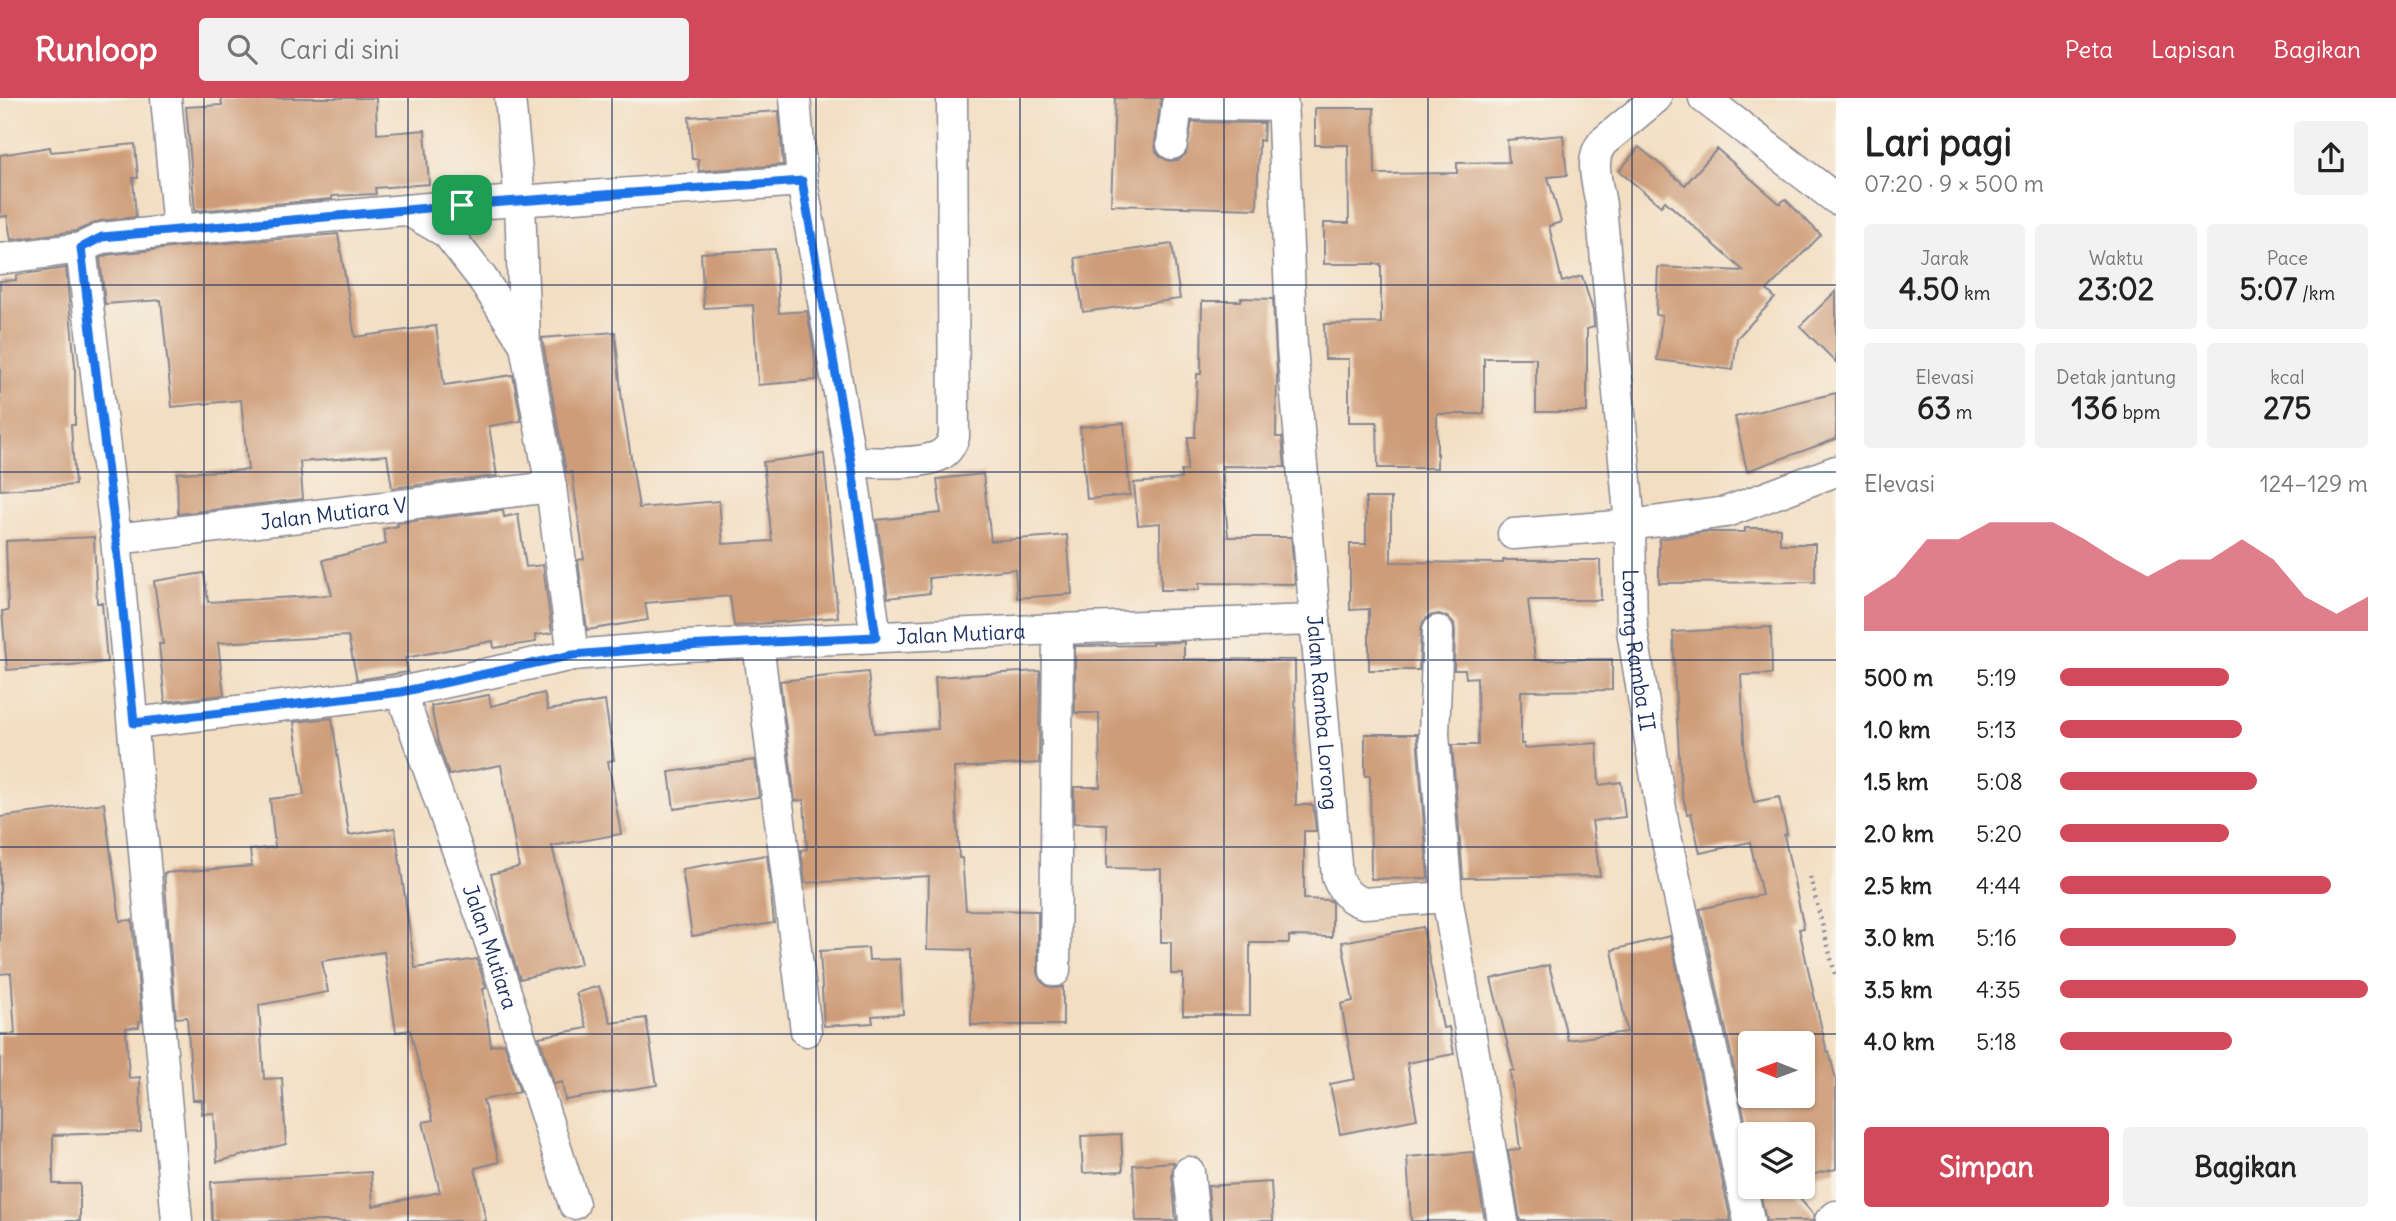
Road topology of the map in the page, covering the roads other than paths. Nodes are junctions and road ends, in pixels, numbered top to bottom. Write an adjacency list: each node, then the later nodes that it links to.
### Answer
1 (166, 98): 13 (street)
2 (510, 98): 11 (street)
3 (795, 98): 9 (street)
4 (952, 98): 17 (street)
5 (1656, 98): 20 (street, Lorong Ramba II)
6 (1712, 100): 10 (street)
7 (1282, 102): 8 (street); 23 (street, Jalan Ramba Lorong)
8 (1172, 144)
9 (802, 181): 11 (street); 17 (street)
10 (1836, 199)
11 (520, 201): 12 (street); 16 (street)
12 (407, 210): 13 (street); 16 (street)
13 (178, 230): 14 (street)
14 (81, 248): 15 (street); 22 (street)
15 (0, 259)
16 (525, 345): 19 (street)
17 (851, 462): 26 (street)
18 (1836, 471): 20 (street)
19 (551, 487): 22 (street, Jalan Mutiara V); 28 (street)
20 (1630, 525): 21 (street); 40 (street, Lorong Ramba II)
21 (1513, 534)
22 (116, 539): 30 (street)
23 (1314, 620): 24 (street, Jalan Mutiara); 31 (street, Jalan Ramba Lorong)
24 (1058, 629): 26 (street, Jalan Mutiara); 32 (street)
25 (1438, 631): 31 (street)
26 (876, 637): 27 (street, Jalan Mutiara)
27 (758, 643): 28 (street, Jalan Mutiara); 33 (street)
28 (573, 655): 29 (street, Jalan Mutiara)
29 (401, 692): 30 (street, Jalan Mutiara); 35 (street, Jalan Mutiara)
30 (134, 723): 37 (street)
31 (1447, 897): 39 (street)
32 (1055, 971)
33 (806, 1031)
34 (1189, 1171): 38 (street)
35 (574, 1204)
36 (1836, 1216): 41 (street)
37 (177, 1221)
38 (1194, 1221)
39 (1503, 1221)
40 (1749, 1221)
41 (1830, 1221)

